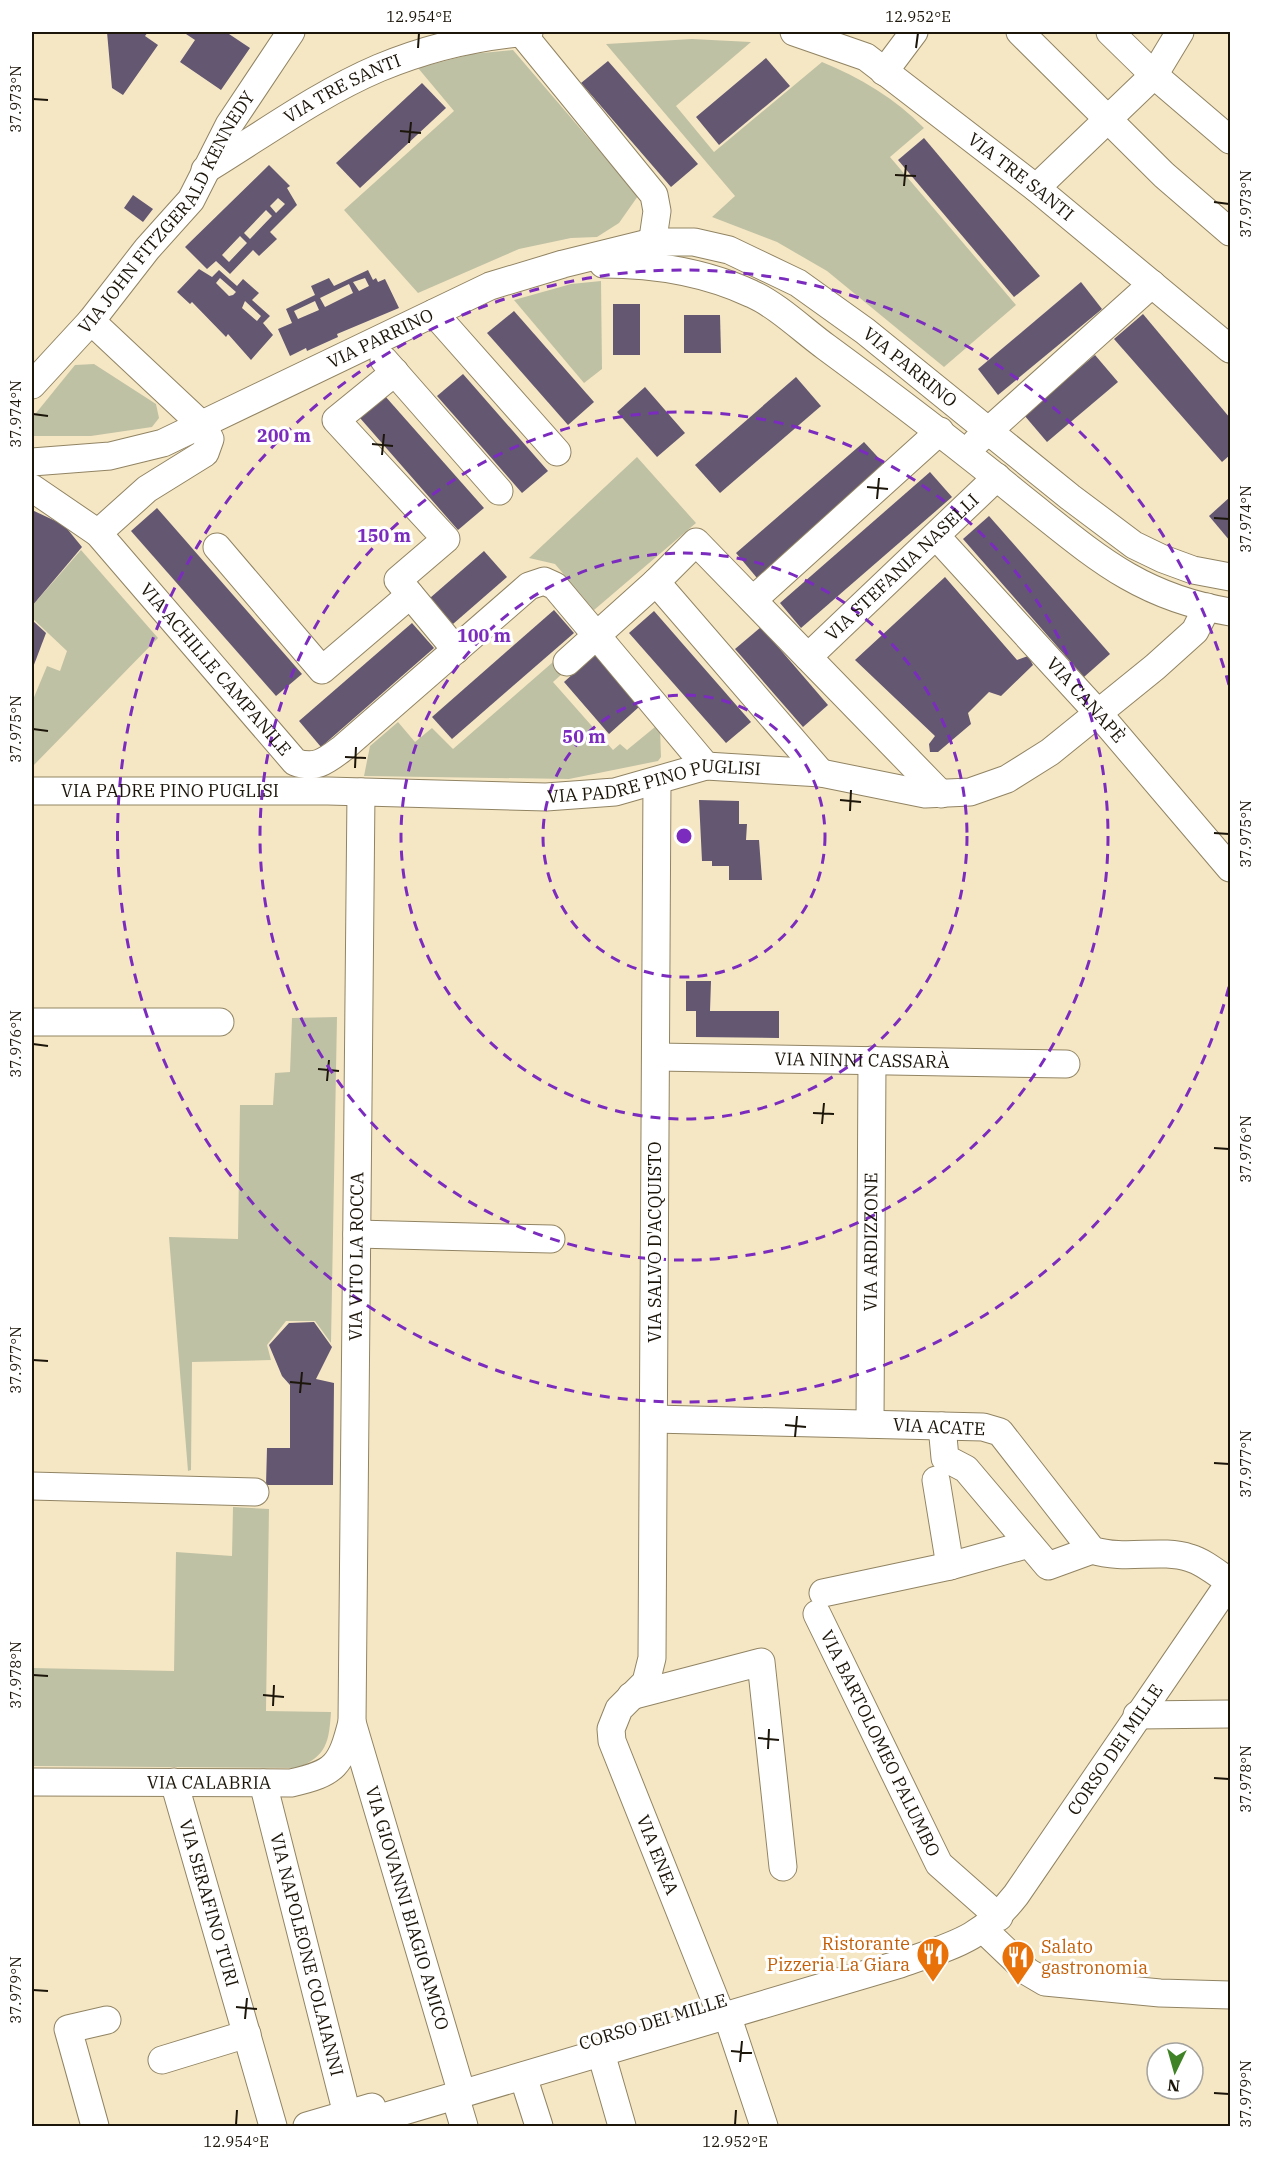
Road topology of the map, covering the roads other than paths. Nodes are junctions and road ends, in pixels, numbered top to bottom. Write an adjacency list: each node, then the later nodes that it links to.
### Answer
1 (521, 32): 2 (street, VIA TRE SANTI); 13 (street, VIA TRE SANTI); 16 (street)
2 (529, 32)
3 (794, 32): 9 (street, VIA TRE SANTI)
4 (914, 32): 9 (street)
5 (1020, 32): 11 (street)
6 (1110, 32): 10 (street)
7 (1180, 32): 10 (street)
8 (287, 33): 13 (street, VIA JOHN FITZGERALD KENNEDY)
9 (884, 72): 14 (street, VIA TRE SANTI)
10 (1154, 75): 11 (street); 12 (street)
11 (1108, 119): 14 (street); 15 (street)
12 (1228, 132)
13 (204, 171): 19 (street, VIA JOHN FITZGERALD KENNEDY)
14 (1036, 188): 17 (street, VIA TRE SANTI)
15 (1230, 232)
16 (651, 254): 18 (street, VIA PARRINO); 25 (street, VIA PARRINO); 26 (street, VIA PARRINO)
17 (1152, 284): 21 (street, VIA TRE SANTI); 26 (street)
18 (434, 313): 20 (street, VIA PARRINO); 28 (street)
19 (91, 321): 23 (street, VIA JOHN FITZGERALD KENNEDY); 24 (street)
20 (370, 344): 22 (street); 24 (street, VIA PARRINO)
21 (1230, 350)
22 (395, 372): 32 (street); 38 (street)
23 (32, 385)
24 (203, 426): 29 (street, VIA PARRINO); 33 (street)
25 (940, 431): 27 (street, VIA PARRINO); 39 (street)
26 (989, 431): 27 (street); 36 (street, VIA PARRINO)
27 (965, 452): 30 (street, VIA PARRINO)
28 (557, 453)
29 (32, 462)
30 (997, 477): 34 (street, VIA STEFANIA NASELLI); 40 (street, VIA PARRINO)
31 (32, 488): 33 (street, VIA ACHILLE CAMPANILE)
32 (499, 491)
33 (98, 533): 42 (street, VIA ACHILLE CAMPANILE)
34 (936, 536): 43 (street, VIA STEFANIA NASELLI); 45 (street, VIA CANAPÈ)
35 (217, 547): 38 (street)
36 (1230, 577)
37 (656, 582): 39 (street); 41 (street); 47 (street)
38 (410, 595): 42 (street)
39 (753, 600): 43 (street)
40 (1219, 610): 45 (street, VIA PADRE PINO PUGLISI)
41 (596, 634): 42 (street, VIA ACHILLE CAMPANILE); 44 (street); 46 (street)
42 (456, 650)
43 (808, 657): 51 (street)
44 (567, 662)
45 (1098, 713): 51 (street, VIA PADRE PINO PUGLISI); 52 (street, VIA CANAPÈ)
46 (706, 766): 47 (street, VIA PADRE PINO PUGLISI); 48 (street, VIA PADRE PINO PUGLISI)
47 (821, 773): 51 (street, VIA PADRE PINO PUGLISI)
48 (657, 781): 50 (street, VIA PADRE PINO PUGLISI); 55 (street, VIA SALVO D'ACQUISTO)
49 (32, 791): 50 (street, VIA PADRE PINO PUGLISI)
50 (361, 792): 58 (street, VIA VITO LA ROCCA)
51 (941, 794)
52 (1230, 868)
53 (32, 1022): 54 (street)
54 (220, 1022)
55 (656, 1057): 56 (street, VIA NINNI CASSARÀ); 60 (street, VIA SALVO D'ACQUISTO)
56 (872, 1060): 57 (street, VIA NINNI CASSARÀ); 61 (street, VIA ARDIZZONE)
57 (1066, 1064)
58 (357, 1234): 59 (street); 73 (street, VIA VITO LA ROCCA)
59 (551, 1239)
60 (654, 1419): 61 (street, VIA ACATE); 70 (street, VIA SALVO D'ACQUISTO)
61 (870, 1424): 62 (street, VIA ACATE)
62 (942, 1425): 66 (street); 67 (street, VIA ACATE)
63 (936, 1480): 68 (street)
64 (32, 1486): 65 (street)
65 (255, 1492)
66 (1029, 1544): 67 (street); 68 (street)
67 (1092, 1550): 69 (street)
68 (950, 1566): 78 (street, VIA BARTOLOMEO PALUMBO)
69 (1230, 1582): 72 (street, CORSO DEI MILLE)
70 (631, 1696): 77 (street); 80 (street, VIA ENEA)
71 (1230, 1714): 72 (street)
72 (1137, 1715): 78 (street, CORSO DEI MILLE)
73 (352, 1722): 76 (street, VIA CALABRIA); 86 (street, VIA GIOVANNI BIAGIO AMICO)
74 (32, 1782): 75 (street, VIA CALABRIA)
75 (174, 1782): 76 (street, VIA CALABRIA); 82 (street, VIA SERAFINO TURI)
76 (263, 1783): 87 (street, VIA NAPOLEONE COLAIANNI)
77 (783, 1867)
78 (992, 1923): 79 (street, VIA BARTOLOMEO PALUMBO); 80 (street, CORSO DEI MILLE)
79 (1230, 1995)
80 (722, 2011): 83 (street, CORSO DEI MILLE); 86 (street, CORSO DEI MILLE); 94 (street, VIA ENEA)
81 (107, 2020): 88 (street)
82 (247, 2034): 84 (street); 89 (street, VIA SERAFINO TURI)
83 (601, 2053): 85 (street, CORSO DEI MILLE); 93 (street)
84 (162, 2060)
85 (523, 2076): 86 (street, CORSO DEI MILLE); 92 (street)
86 (458, 2090): 87 (street, CORSO DEI MILLE); 91 (street, VIA GIOVANNI BIAGIO AMICO)
87 (350, 2123): 90 (street, CORSO DEI MILLE)
88 (95, 2127)
89 (273, 2127)
90 (307, 2127)
91 (464, 2127)
92 (539, 2127)
93 (622, 2127)
94 (764, 2127)

